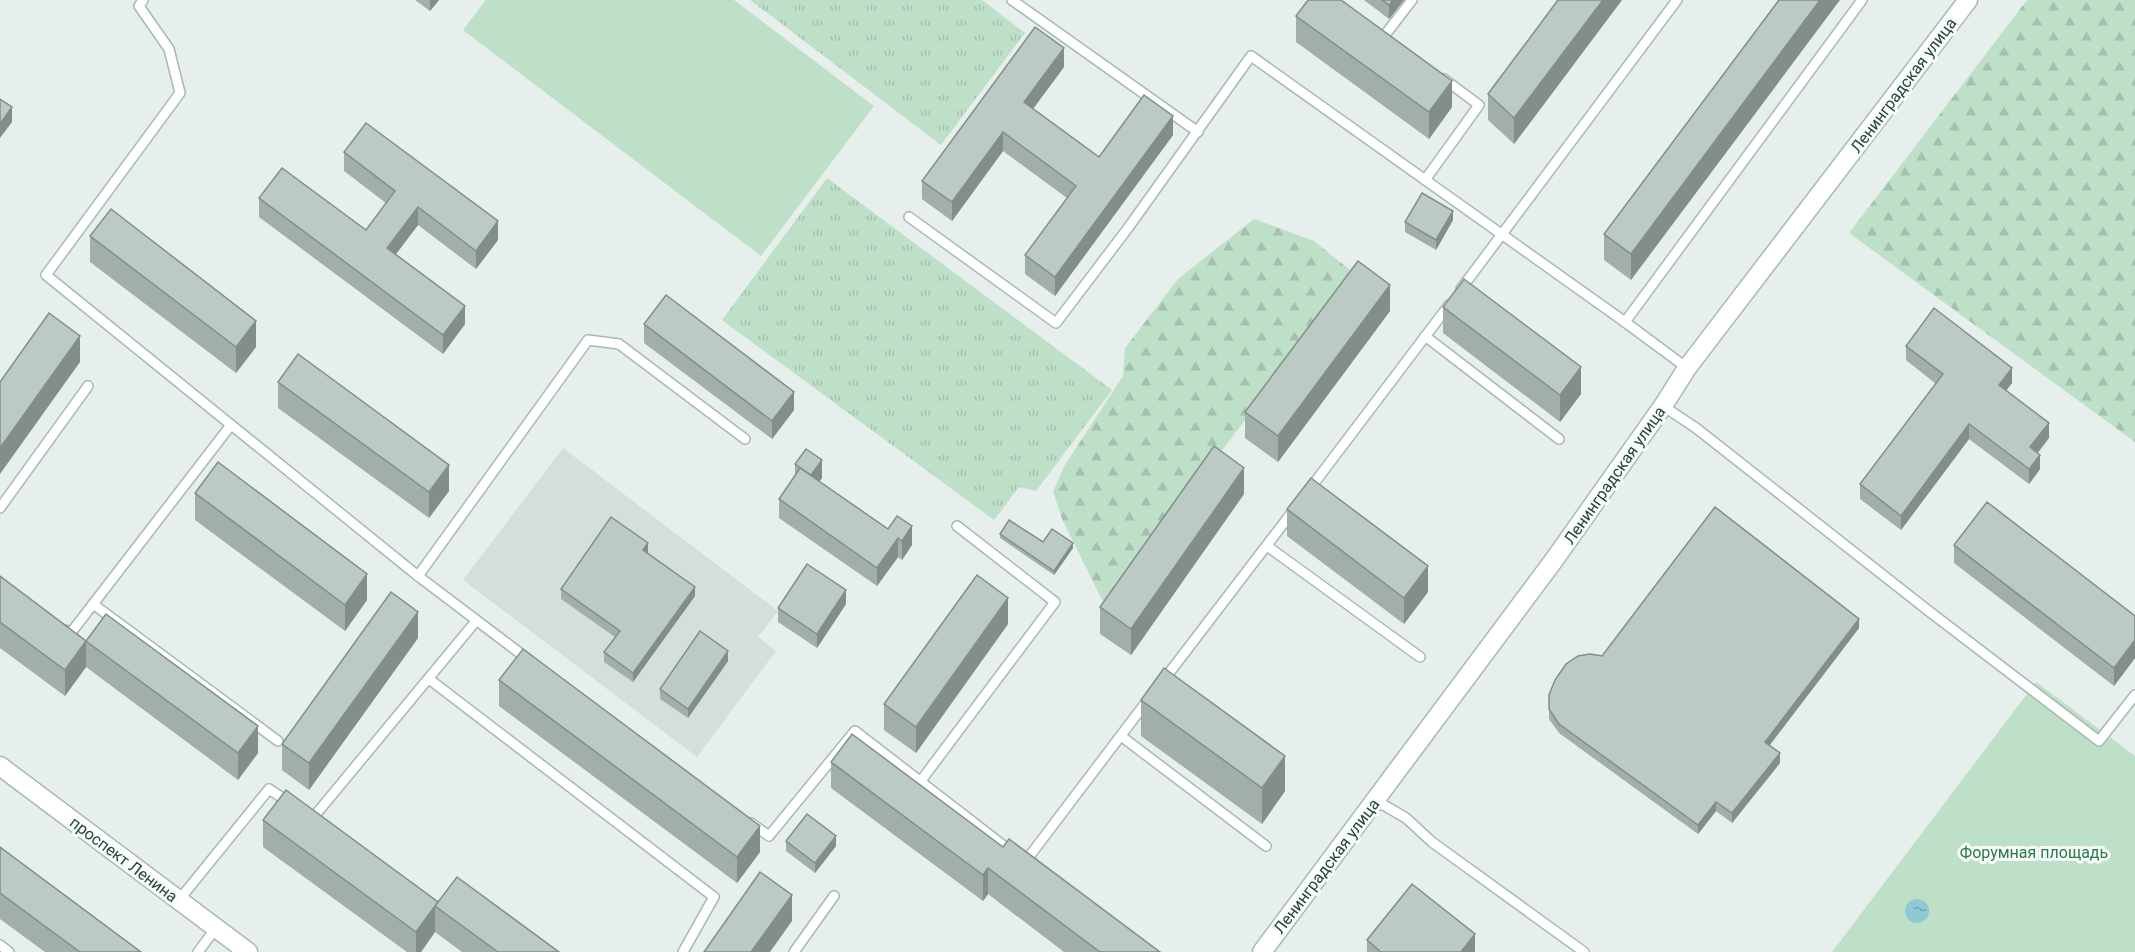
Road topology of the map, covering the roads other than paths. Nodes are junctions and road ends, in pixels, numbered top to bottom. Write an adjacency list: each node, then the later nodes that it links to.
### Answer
1 (143, 0): 20 (lane)
2 (1012, 0): 11 (lane)
3 (1412, 0): 8 (lane)
4 (1677, 0): 14 (lane)
5 (1862, 0): 15 (lane)
6 (1968, 0): 17 (street, Ленинградская улица)
7 (1375, 28): 8 (lane)
8 (1385, 35): 9 (lane)
9 (1394, 42)
10 (1432, 70): 12 (lane)
11 (1197, 132): 12 (lane); 13 (lane)
12 (1425, 180): 14 (lane)
13 (909, 217)
14 (1503, 235): 15 (lane); 16 (lane)
15 (1625, 322): 17 (lane)
16 (1425, 336): 22 (lane); 23 (lane)
17 (1688, 368): 19 (street, Ленинградская улица)
18 (88, 386): 25 (lane)
19 (1663, 406): 35 (lane); 40 (street, Ленинградская улица)
20 (231, 425): 28 (lane); 29 (lane)
21 (745, 439): 28 (lane)
22 (1559, 439)
23 (1303, 498)
24 (1296, 507): 27 (lane)
25 (0, 508)
26 (957, 526): 39 (lane)
27 (1267, 546): 32 (lane); 36 (lane)
28 (418, 576): 31 (lane)
29 (93, 604): 30 (lane); 37 (lane)
30 (52, 621)
31 (476, 621): 33 (lane); 34 (lane)
32 (1420, 657)
33 (542, 669)
34 (429, 679): 44 (lane); 56 (lane)
35 (2135, 695)
36 (1121, 736): 46 (lane); 47 (lane)
37 (278, 741)
38 (0, 766): 50 (street, проспект Ленина)
39 (920, 782): 43 (lane); 47 (lane)
40 (1375, 800): 58 (street, Ленинградская улица); 59 (lane)
41 (295, 807): 50 (lane)
42 (304, 813): 44 (lane)
43 (740, 815)
44 (312, 819): 45 (lane)
45 (322, 826)
46 (1266, 846)
47 (1025, 862): 48 (lane)
48 (1034, 869)
49 (834, 896): 57 (lane)
50 (179, 900): 51 (street, проспект Ленина)
51 (216, 928): 54 (lane); 55 (street, проспект Ленина)
52 (0, 945): 53 (lane)
53 (9, 952)
54 (198, 952)
55 (248, 952)
56 (683, 952)
57 (794, 952)
58 (1262, 952)
59 (1584, 952)

